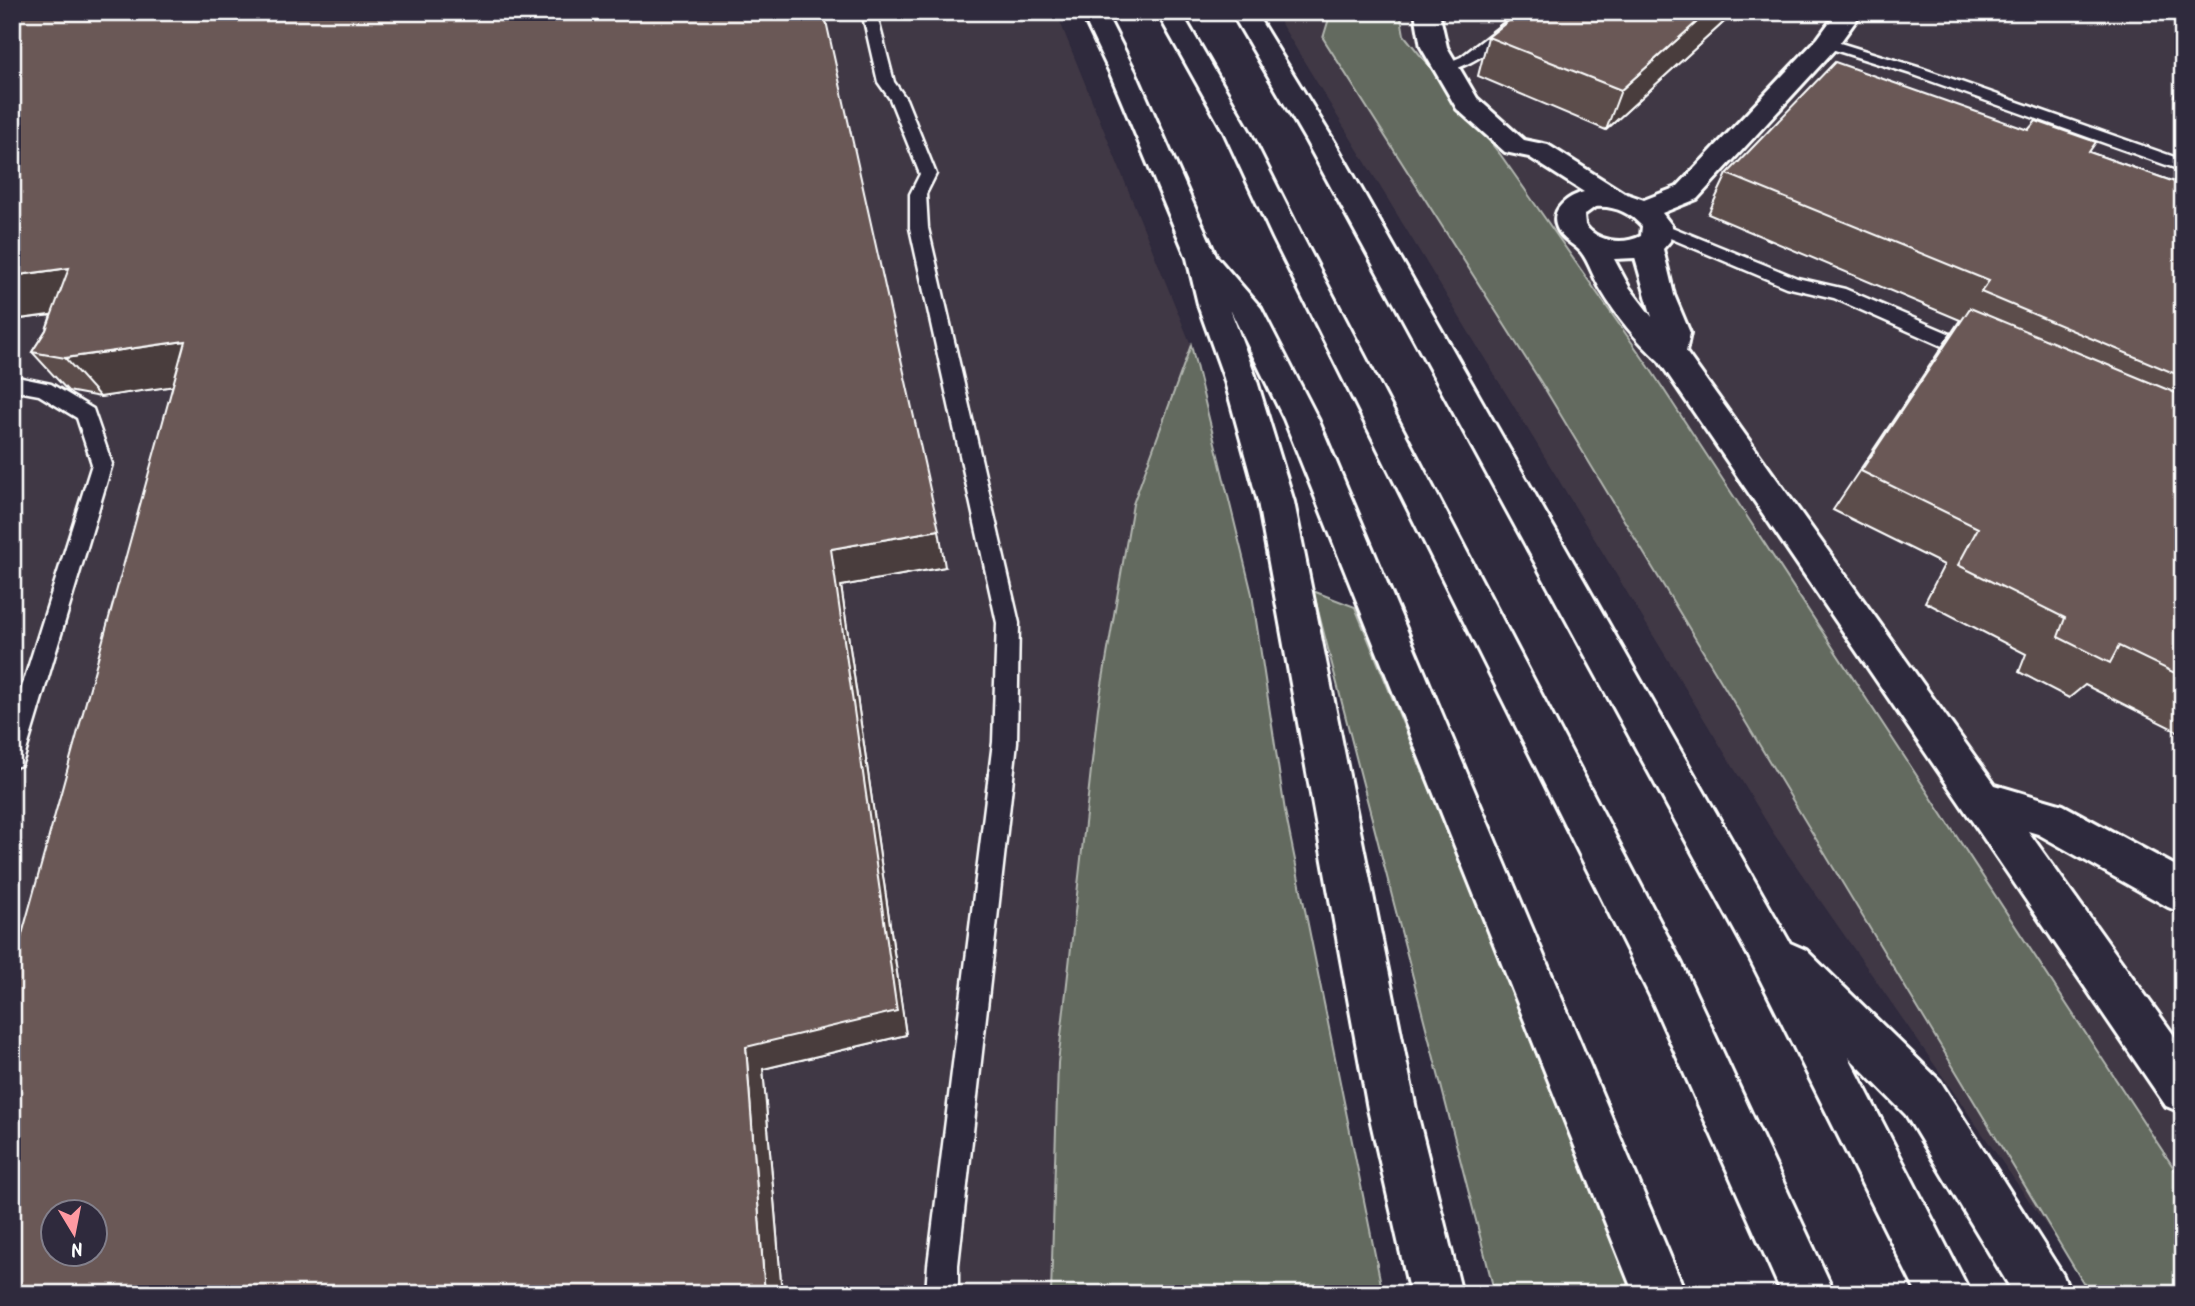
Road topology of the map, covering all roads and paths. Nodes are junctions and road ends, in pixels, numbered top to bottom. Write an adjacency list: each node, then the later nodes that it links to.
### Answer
1 (869, 12): 25 (lane)
2 (1093, 12): 16 (main road)
3 (1169, 12): 28 (main road)
4 (1243, 12): 23 (main road)
5 (1427, 12): 9 (main road)
6 (1528, 12): 9 (lane)
7 (1850, 12): 8 (main road)
8 (1827, 43): 11 (lane); 14 (main road)
9 (1446, 67): 10 (main road)
10 (1515, 145): 12 (main road); 13 (main road)
11 (2183, 166)
12 (1556, 196): 13 (main road); 15 (main road)
13 (1614, 199): 14 (main road)
14 (1649, 228): 15 (main road); 17 (main road); 18 (lane)
15 (1592, 245): 17 (main road)
16 (1202, 257): 26 (main road); 27 (main road)
17 (1670, 352): 21 (main road)
18 (1992, 359)
19 (12, 383): 20 (lane)
20 (12, 758)
21 (1982, 800): 22 (main road); 24 (main road)
22 (2183, 893)
23 (1763, 938): 29 (main road); 30 (main road)
24 (2183, 1089)
25 (942, 1294)
26 (1436, 1294)
27 (1660, 1294)
28 (1810, 1294)
29 (1945, 1294)
30 (2044, 1294)

